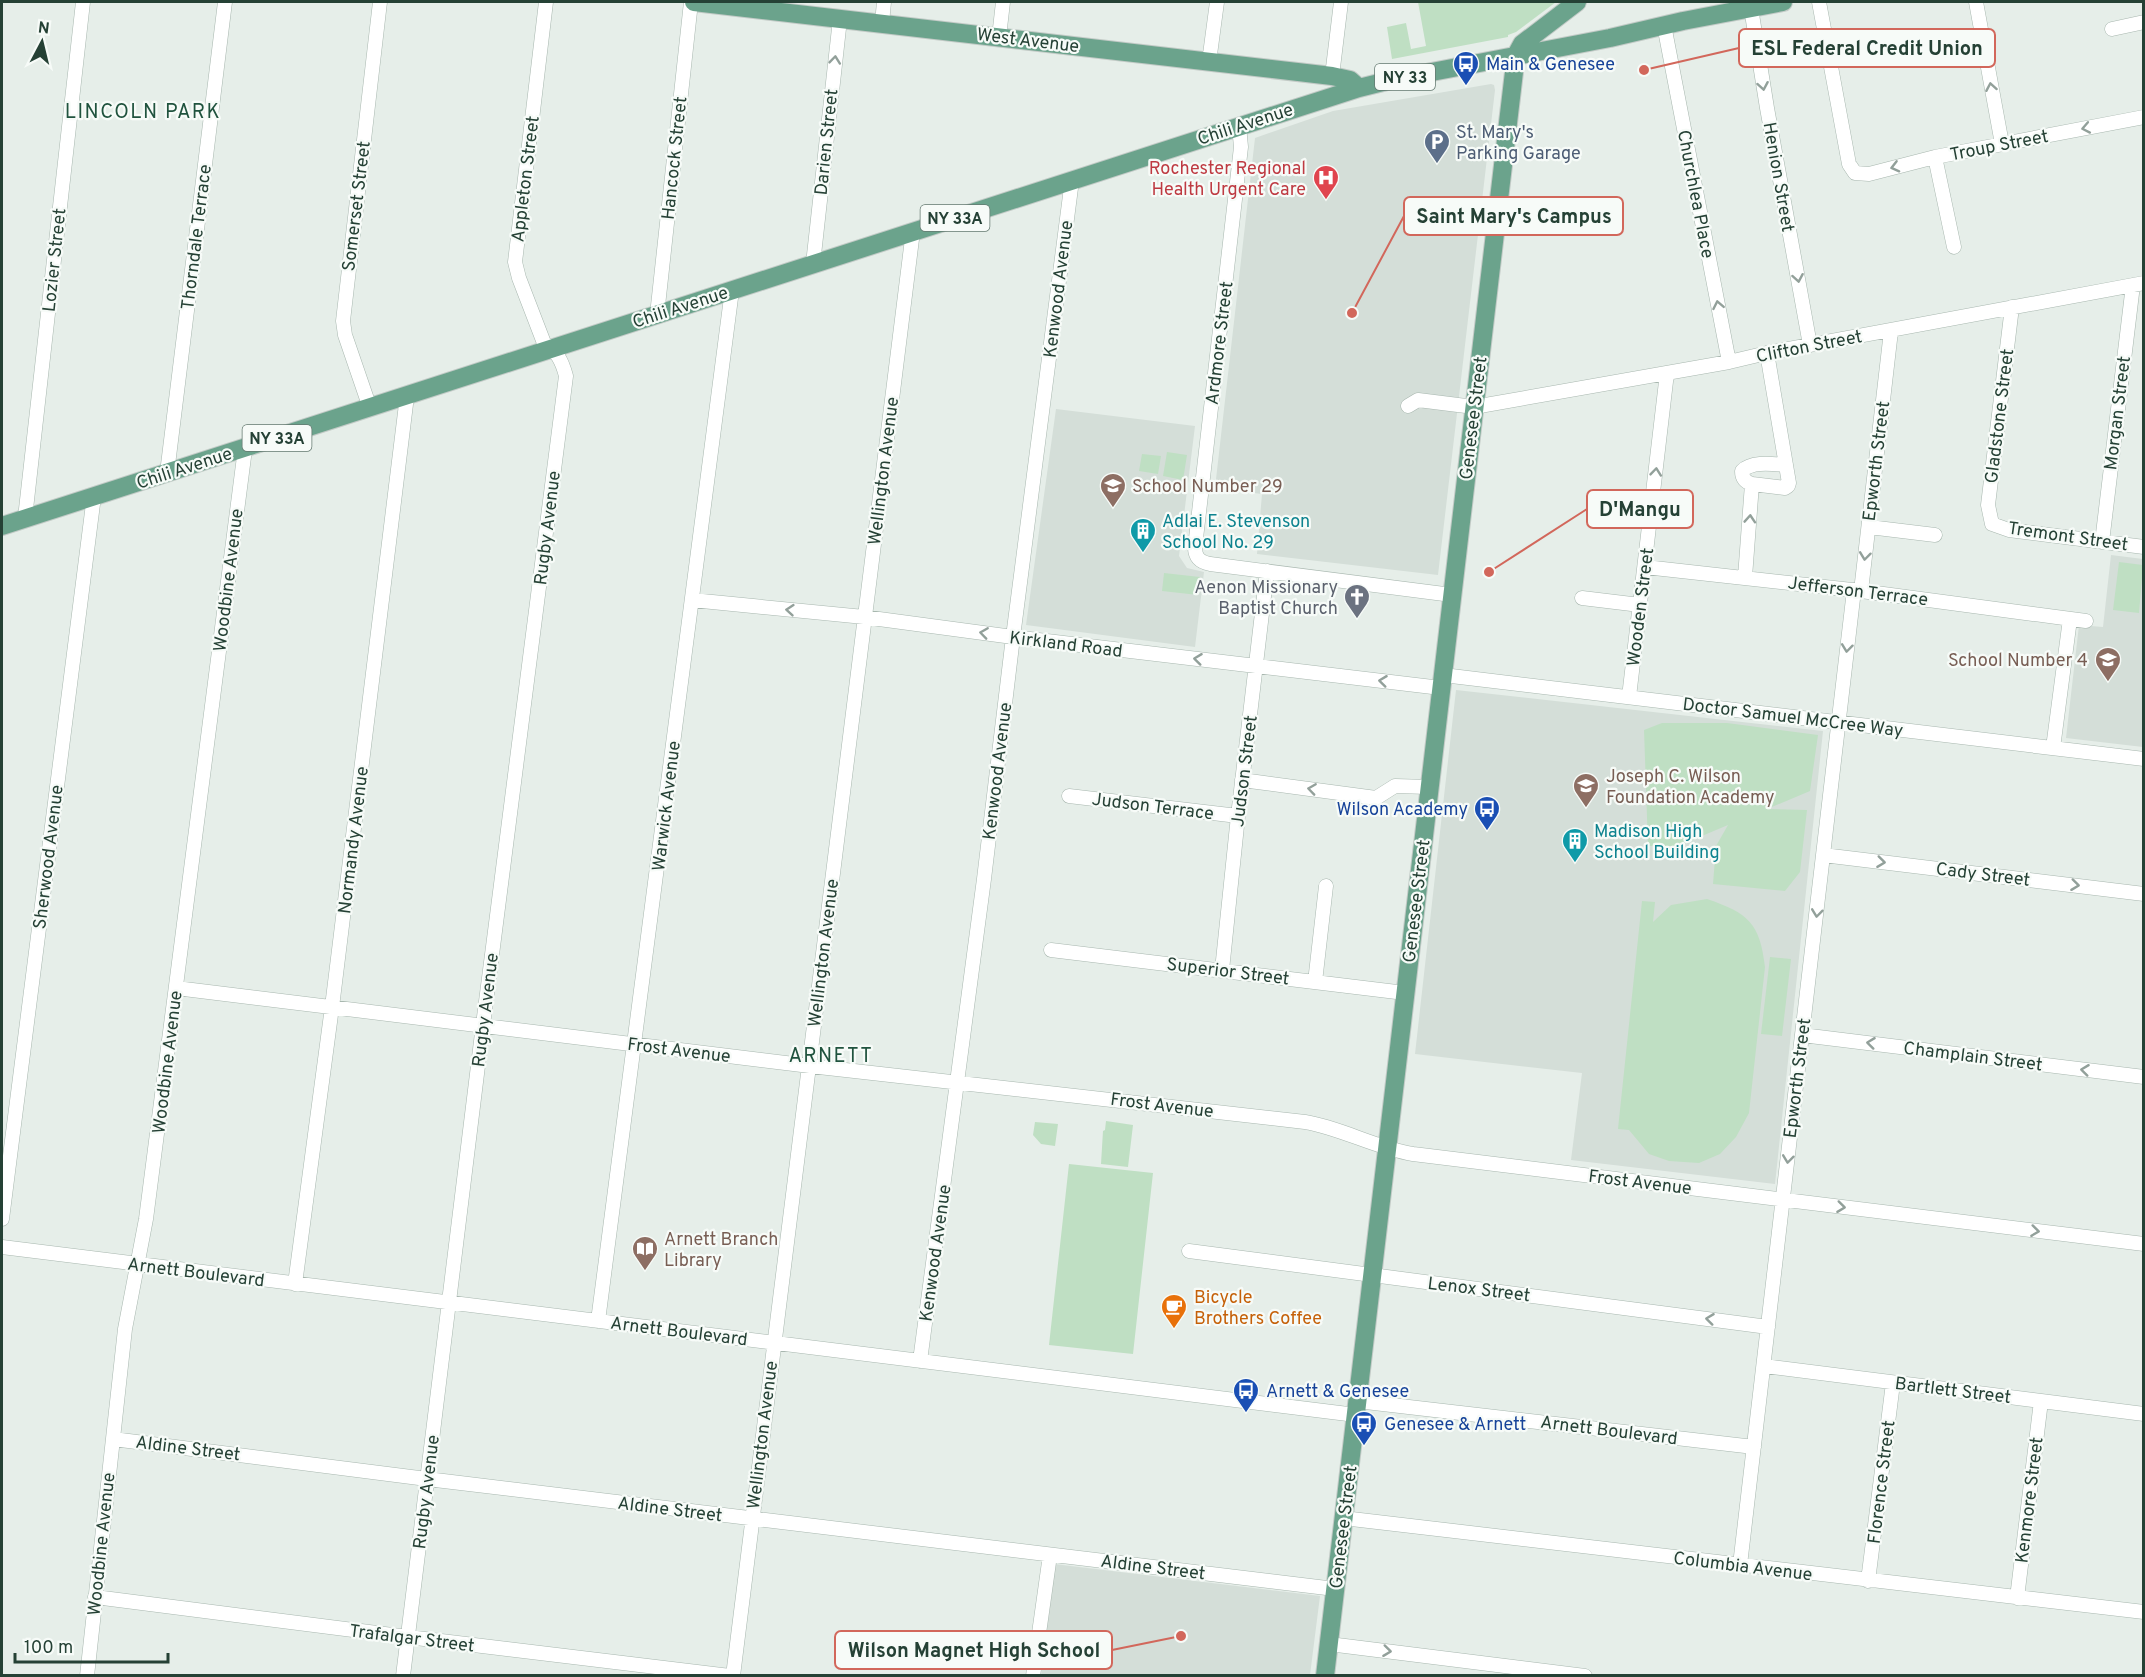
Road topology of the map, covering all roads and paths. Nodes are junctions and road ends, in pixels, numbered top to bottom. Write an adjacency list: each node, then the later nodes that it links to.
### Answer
1 (83, 2): 52 (street, Lozier Street)
2 (225, 2): 49 (street, Thorndale Terrace)
3 (380, 2): 46 (street, Somerset Street)
4 (546, 2): 39 (street, Appleton Street)
5 (693, 2): 15 (main road, West Avenue / NY 33); 36 (street, Hancock Street)
6 (884, 2): 17 (street)
7 (1003, 2): 20 (street)
8 (1217, 2): 22 (street)
9 (1341, 2): 23 (street)
10 (1577, 2): 21 (main road)
11 (1783, 2): 14 (main road, NY 33)
12 (1819, 2): 28 (street, Troup Street, one-way to 12)
13 (1976, 2): 27 (street, one-way to 13)
14 (1751, 8): 18 (main road, NY 33); 38 (street, Henion Street, one-way to 38)
15 (840, 19): 17 (main road, West Avenue / NY 33); 32 (street, Darien Street, one-way to 15)
16 (2144, 22): 19 (street)
17 (882, 23): 20 (main road, West Avenue / NY 33)
18 (1664, 25): 21 (main road, NY 33); 41 (street, Churchlea Place, one-way to 18)
19 (2112, 29)
20 (999, 37): 22 (main road, West Avenue / NY 33)
21 (1516, 55): 24 (main road, NY 33); 45 (main road, Genesee Street)
22 (1209, 62): 23 (main road, West Avenue / NY 33)
23 (1332, 76): 24 (main road, West Avenue / NY 33)
24 (1359, 88): 26 (main road, Chili Avenue / NY 33A)
25 (2144, 117): 27 (street, Troup Street, one-way to 27)
26 (1239, 126): 29 (main road, Chili Avenue / NY 33A); 60 (street, Ardmore Street)
27 (2002, 144): 28 (street, Troup Street)
28 (1935, 157): 31 (street)
29 (1072, 180): 30 (main road, Chili Avenue / NY 33A); 70 (street, Kenwood Avenue)
30 (913, 231): 32 (main road, Chili Avenue / NY 33A); 67 (street, Wellington Avenue)
31 (1954, 247)
32 (813, 264): 34 (main road, Chili Avenue / NY 33A)
33 (2138, 284): 35 (street, Clifton Street); 57 (street, Morgan Street)
34 (732, 290): 36 (main road, Chili Avenue / NY 33A); 65 (street, Warwick Avenue)
35 (2012, 307): 37 (street, Clifton Street); 53 (street, Gladstone Street)
36 (657, 315): 39 (main road, Chili Avenue / NY 33A)
37 (1891, 331): 38 (street, Clifton Street); 55 (street, Epworth Street)
38 (1810, 345): 40 (street, Clifton Street)
39 (552, 348): 43 (main road, Chili Avenue / NY 33A); 90 (street, Rugby Avenue)
40 (1767, 353): 41 (street, Clifton Street); 48 (street)
41 (1729, 362): 42 (street, Clifton Street)
42 (1667, 373): 45 (street, Clifton Street); 59 (street, Wooden Street, one-way to 42)
43 (407, 396): 46 (main road, Chili Avenue / NY 33A); 89 (street, Normandy Avenue)
44 (1408, 406): 45 (street, Clifton Street)
45 (1474, 407): 63 (main road, Genesee Street)
46 (370, 408): 47 (main road, Chili Avenue / NY 33A)
47 (245, 448): 49 (main road, Chili Avenue / NY 33A); 87 (street, Woodbine Avenue)
48 (1786, 465): 50 (street); 50 (street)
49 (167, 473): 51 (main road, Chili Avenue / NY 33A)
50 (1752, 484): 61 (street, one-way to 50)
51 (94, 496): 52 (main road, Chili Avenue / NY 33A); 98 (street, Sherwood Avenue)
52 (25, 518): 54 (main road, Chili Avenue / NY 33A)
53 (1992, 524): 57 (street, Tremont Street)
54 (2, 526)
55 (1869, 527): 56 (street); 62 (street, Epworth Street, one-way to 62)
56 (1935, 535)
57 (2102, 542): 58 (street, Tremont Street)
58 (2144, 547)
59 (1645, 567): 61 (street, Jefferson Terrace); 66 (street, Wooden Street)
60 (1267, 571): 63 (street); 71 (street, Judson Street)
61 (1745, 578): 62 (street, Jefferson Terrace)
62 (1858, 591): 68 (street, Jefferson Terrace); 74 (street, Epworth Street, one-way to 74)
63 (1452, 595): 72 (main road, Genesee Street)
64 (1582, 598): 66 (street)
65 (692, 600): 67 (street, Kirkland Road, one-way to 65); 92 (street, Warwick Avenue)
66 (1640, 605): 73 (street, Wooden Street)
67 (864, 616): 70 (street, Kirkland Road, one-way to 67); 93 (street, Wellington Avenue)
68 (2070, 619): 69 (street, Jefferson Terrace); 75 (street)
69 (2086, 621)
70 (1013, 637): 71 (street, Kirkland Road, one-way to 70); 95 (street, Kenwood Avenue)
71 (1256, 666): 72 (street, Kirkland Road, one-way to 71); 77 (street, Judson Street)
72 (1442, 682): 73 (street, Doctor Samuel McCree Way); 78 (main road, Genesee Street)
73 (1629, 697): 74 (street, Doctor Samuel McCree Way)
74 (1839, 722): 75 (street, Doctor Samuel McCree Way); 81 (street, Epworth Street)
75 (2053, 748): 76 (street, Doctor Samuel McCree Way)
76 (2144, 759)
77 (1242, 780): 78 (street, one-way to 77); 80 (street, Judson Street)
78 (1430, 787): 88 (main road, Genesee Street)
79 (1069, 796): 80 (street, Judson Terrace)
80 (1238, 816): 85 (street, Judson Street)
81 (1823, 855): 83 (street, Cady Street, one-way to 83); 91 (street, Epworth Street, one-way to 91)
82 (1326, 886): 86 (street)
83 (2144, 894)
84 (1051, 950): 85 (street, Superior Street)
85 (1222, 970): 86 (street, Superior Street)
86 (1315, 982): 88 (street, Superior Street)
87 (176, 987): 89 (street, Frost Avenue); 102 (street, Woodbine Avenue)
88 (1405, 993): 96 (main road, Genesee Street)
89 (332, 1007): 90 (street, Frost Avenue); 104 (street, Normandy Avenue)
90 (483, 1025): 92 (street, Frost Avenue); 105 (street, Rugby Avenue)
91 (1802, 1035): 94 (street, Champlain Street, one-way to 91); 97 (street, Epworth Street, one-way to 97)
92 (635, 1045): 93 (street, Frost Avenue); 106 (street, Warwick Avenue)
93 (810, 1066): 95 (street, Frost Avenue); 108 (street, Wellington Avenue)
94 (2144, 1077)
95 (957, 1082): 96 (street, Frost Avenue); 109 (street, Kenwood Avenue)
96 (1387, 1147): 97 (street, Frost Avenue); 103 (main road, Genesee Street)
97 (1783, 1199): 99 (street, Frost Avenue, one-way to 99); 107 (street, Epworth Street)
98 (2, 1219)
99 (2144, 1244)
100 (2, 1247): 102 (street, Arnett Boulevard)
101 (1189, 1251): 103 (street, Lenox Street)
102 (137, 1264): 104 (street, Arnett Boulevard); 115 (street, Woodbine Avenue)
103 (1372, 1276): 107 (street, Lenox Street, one-way to 103); 113 (main road, Genesee Street)
104 (295, 1284): 105 (street, Arnett Boulevard)
105 (450, 1303): 106 (street, Arnett Boulevard); 117 (street, Rugby Avenue)
106 (598, 1321): 108 (street, Arnett Boulevard)
107 (1768, 1327): 110 (street, Epworth Street)
108 (773, 1343): 109 (street, Arnett Boulevard); 118 (street, Wellington Avenue)
109 (920, 1361): 113 (street, Arnett Boulevard)
110 (1764, 1366): 111 (street, Bartlett Street); 116 (street, Epworth Street)
111 (1893, 1383): 112 (street, Bartlett Street); 122 (street, Florence Street)
112 (2041, 1401): 114 (street, Bartlett Street); 125 (street, Kenmore Street)
113 (1356, 1408): 116 (street, Arnett Boulevard); 119 (main road, Genesee Street)
114 (2144, 1414)
115 (113, 1439): 117 (street, Aldine Street); 124 (street, Woodbine Avenue)
116 (1754, 1447): 121 (street, Epworth Street)
117 (427, 1479): 118 (street, Aldine Street); 127 (street, Rugby Avenue)
118 (752, 1518): 120 (street, Aldine Street); 131 (street, Wellington Avenue)
119 (1344, 1518): 121 (street, Columbia Avenue); 123 (main road, Genesee Street)
120 (1050, 1554): 123 (street, Aldine Street); 132 (street)
121 (1740, 1565): 122 (street, Columbia Avenue)
122 (1868, 1581): 125 (street, Columbia Avenue)
123 (1335, 1589): 128 (main road, Genesee Street)
124 (95, 1597): 127 (street, Trafalgar Street); 129 (street, Woodbine Avenue)
125 (2017, 1598): 126 (street, Columbia Avenue)
126 (2144, 1612)
127 (408, 1637): 130 (street, Rugby Avenue); 131 (street, Trafalgar Street)
128 (1329, 1644): 133 (main road, Genesee Street); 134 (street, one-way to 134)
129 (87, 1676)
130 (403, 1676)
131 (732, 1676)
132 (1033, 1676)
133 (1325, 1676)
134 (1585, 1676)

